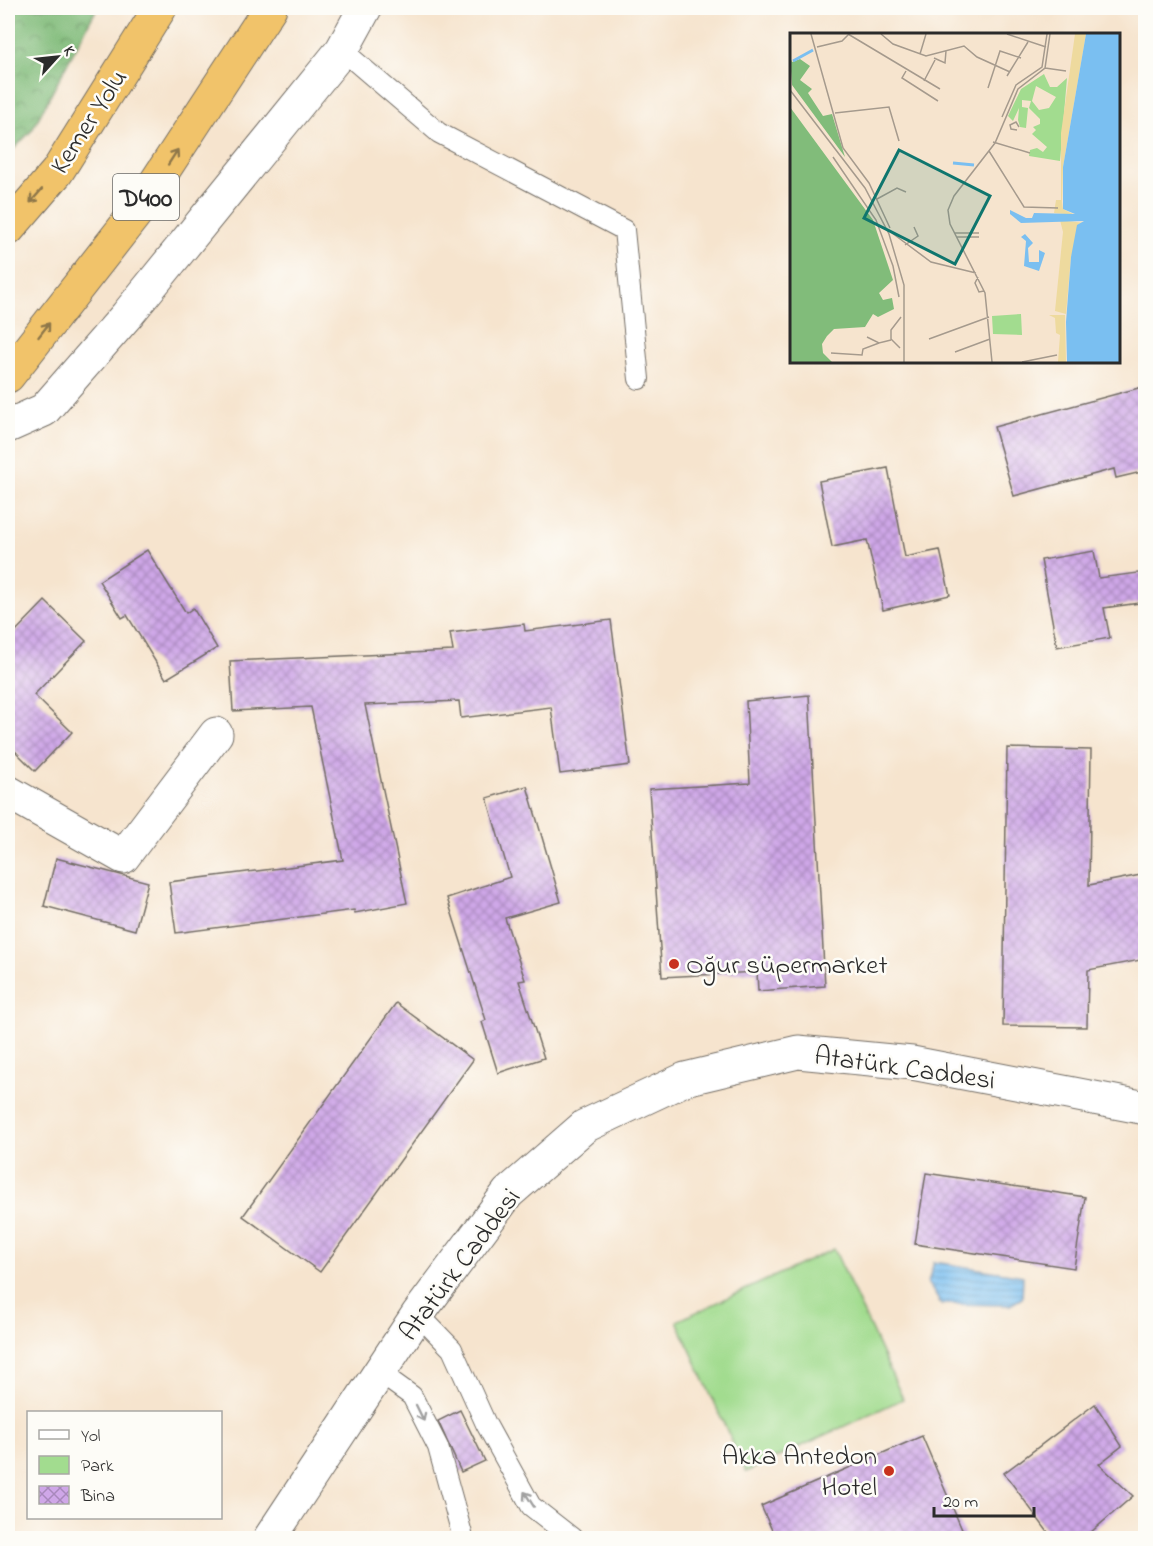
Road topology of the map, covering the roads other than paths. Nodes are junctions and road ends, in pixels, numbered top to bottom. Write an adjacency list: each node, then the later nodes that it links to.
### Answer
1 (160, 8): 5 (highway, Kemer Yolu, one-way to 5)
2 (270, 8): 6 (highway, D400, one-way to 2)
3 (365, 8): 4 (street)
4 (342, 50): 7 (lane); 8 (street)
5 (8, 229)
6 (8, 376)
7 (639, 379)
8 (45, 410): 9 (street); 10 (street)
9 (8, 426)
10 (8, 451)
11 (216, 734): 12 (street)
12 (8, 792)
13 (1146, 1108): 14 (street, Atatürk Caddesi)
14 (418, 1314): 15 (street, Atatürk Caddesi); 18 (lane, one-way to 14)
15 (380, 1372): 16 (street, Atatürk Caddesi); 17 (lane, one-way to 17)
16 (270, 1539)
17 (461, 1539)
18 (572, 1539)

